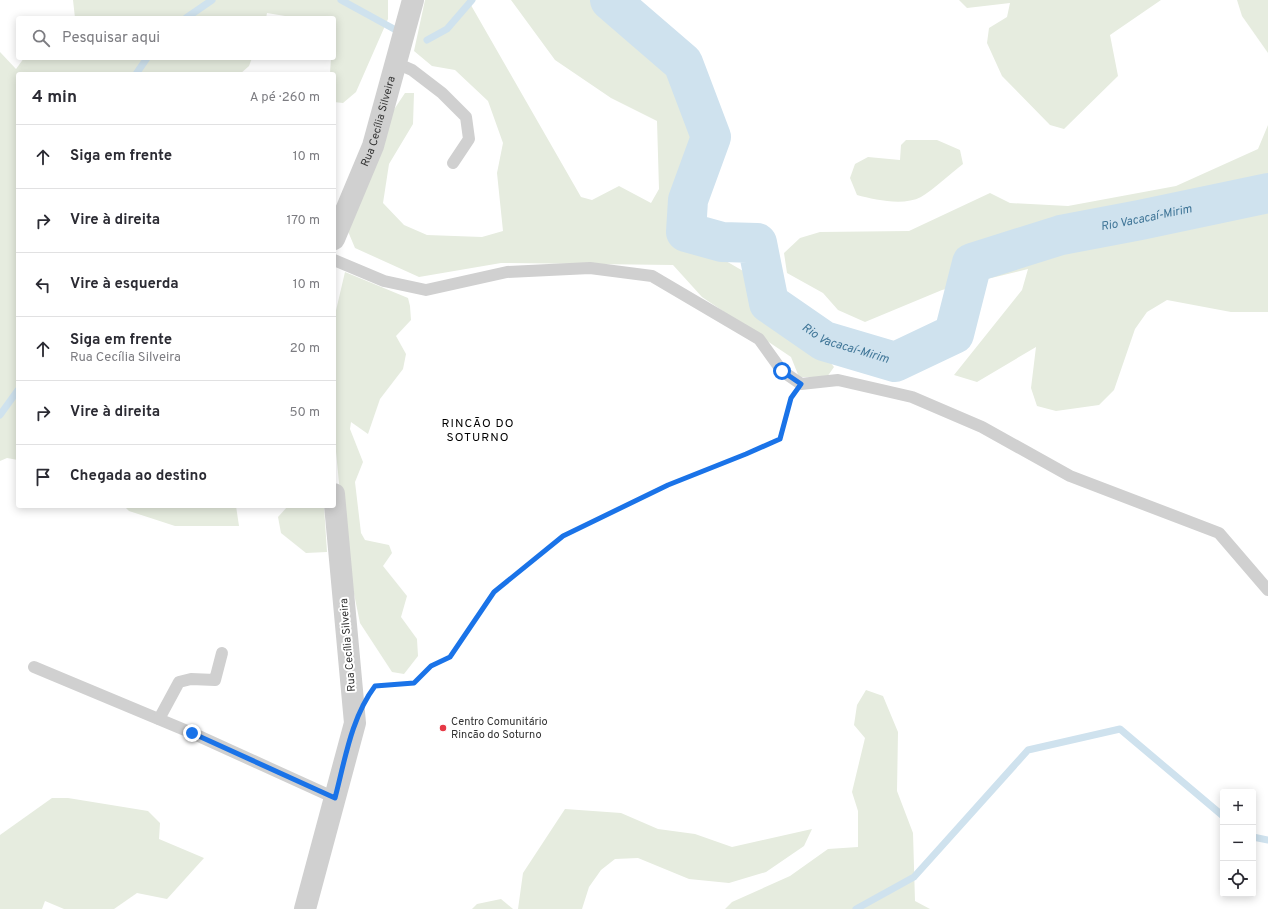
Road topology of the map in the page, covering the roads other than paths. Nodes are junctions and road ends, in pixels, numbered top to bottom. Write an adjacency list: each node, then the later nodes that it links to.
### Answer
1 (413, 0): 2 (street, Rua Cecília Silveira)
2 (396, 63): 3 (lane); 4 (street, Rua Cecília Silveira)
3 (453, 163)
4 (336, 234)
5 (336, 261): 7 (lane)
6 (335, 508): 11 (street, Rua Cecília Silveira)
7 (1268, 590)
8 (222, 653): 10 (lane)
9 (34, 667): 10 (lane)
10 (159, 719): 11 (lane)
11 (335, 798): 12 (street, Rua Cecília Silveira)
12 (305, 909)

